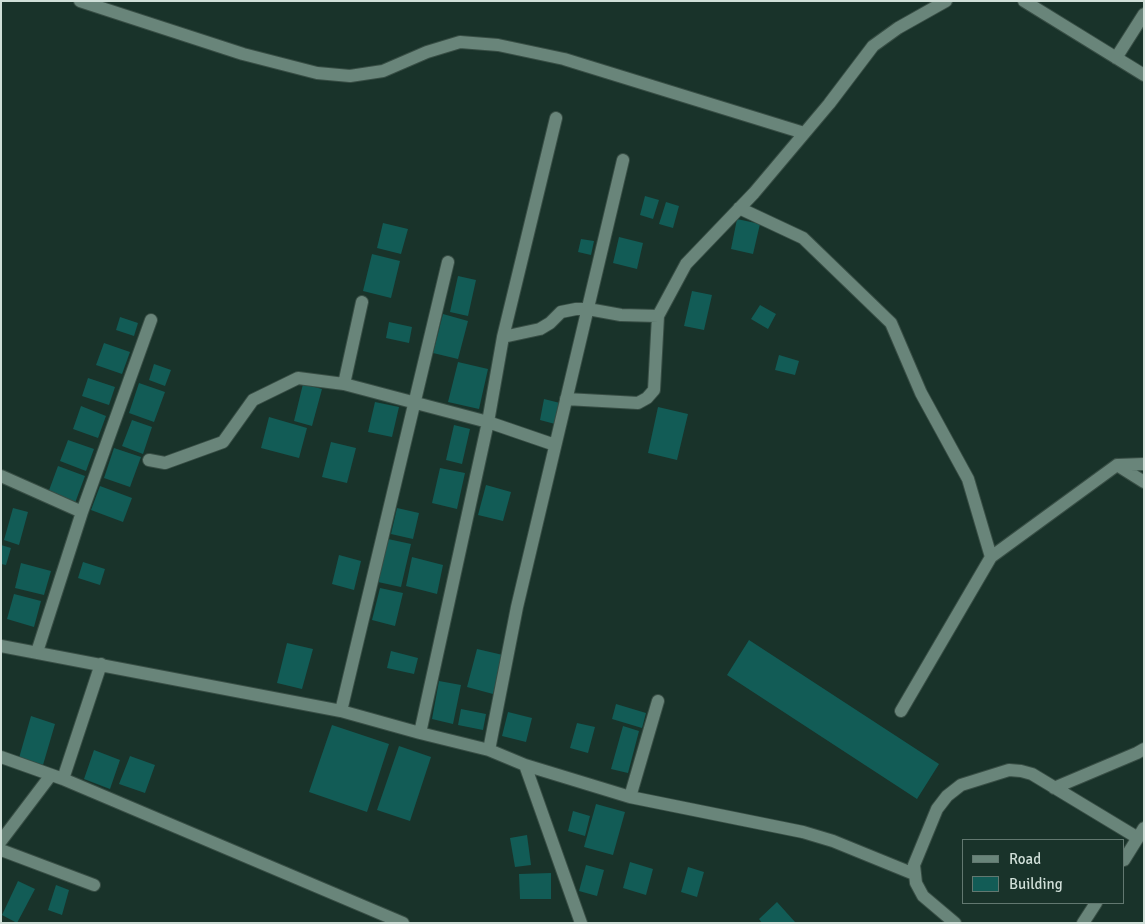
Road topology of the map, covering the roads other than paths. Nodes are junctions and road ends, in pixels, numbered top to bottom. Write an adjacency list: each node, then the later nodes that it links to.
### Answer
1 (80, 1): 8 (street)
2 (946, 1): 8 (street)
3 (1024, 1): 5 (street)
4 (1144, 14): 5 (street)
5 (1116, 58): 6 (street)
6 (1144, 75)
7 (556, 118): 16 (street)
8 (804, 133): 10 (street)
9 (623, 160): 13 (street)
10 (739, 208): 14 (street); 28 (street)
11 (448, 262): 19 (street)
12 (362, 302): 17 (street)
13 (588, 310): 14 (street); 16 (street); 18 (street)
14 (658, 316): 18 (street)
15 (151, 320): 27 (street)
16 (503, 338): 20 (street)
17 (344, 384): 19 (street); 22 (street)
18 (566, 399): 21 (street)
19 (415, 402): 20 (street); 33 (street)
20 (488, 422): 21 (street); 35 (street)
21 (555, 445): 37 (street)
22 (149, 460)
23 (1144, 464): 24 (street)
24 (1117, 466): 26 (street); 28 (street)
25 (1, 476): 27 (street)
26 (1144, 482)
27 (82, 512): 30 (street)
28 (991, 557): 34 (street)
29 (1, 646): 30 (street)
30 (37, 652): 31 (street)
31 (101, 664): 33 (street); 41 (street)
32 (658, 701): 43 (street)
33 (341, 711): 35 (street)
34 (901, 711)
35 (420, 733): 37 (street)
36 (1144, 749): 42 (street)
37 (489, 750): 39 (street)
38 (1, 756): 40 (street)
39 (525, 765): 43 (street); 52 (street)
40 (51, 775): 41 (street); 45 (street)
41 (63, 779): 51 (street)
42 (1054, 788): 44 (street); 48 (street)
43 (630, 797): 48 (street)
44 (1141, 833): 47 (street)
45 (1, 841)
46 (1, 850): 49 (street)
47 (1125, 858)
48 (914, 874): 53 (street)
49 (94, 885)
50 (1095, 904): 54 (street)
51 (403, 923)
52 (581, 923)
53 (955, 923)
54 (1084, 923)

